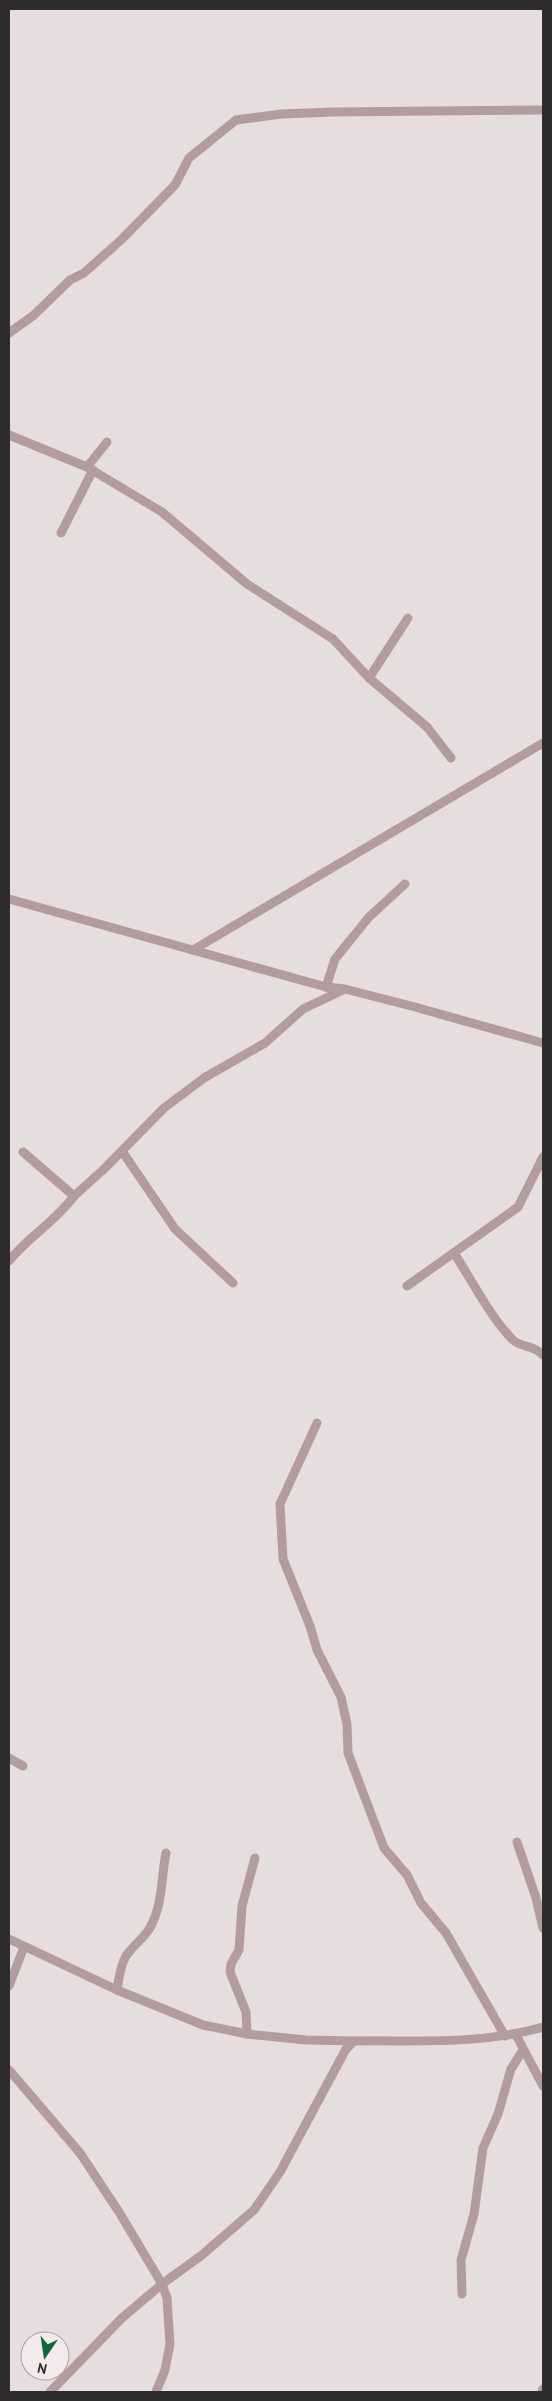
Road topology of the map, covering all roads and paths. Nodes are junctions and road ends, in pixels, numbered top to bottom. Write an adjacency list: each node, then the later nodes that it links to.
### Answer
1 (543, 110): 2 (street)
2 (9, 333)
3 (9, 435): 5 (street)
4 (108, 442): 5 (street)
5 (90, 468): 6 (street); 8 (street)
6 (62, 533)
7 (408, 618): 8 (street)
8 (369, 678): 10 (street)
9 (543, 743): 13 (street)
10 (451, 758)
11 (405, 884): 14 (street)
12 (9, 898): 13 (street)
13 (193, 950): 14 (street)
14 (326, 987): 15 (street)
15 (345, 989): 16 (street); 17 (street)
16 (543, 1043)
17 (122, 1151): 20 (street); 23 (street)
18 (23, 1152): 20 (street)
19 (543, 1157): 21 (street)
20 (74, 1196): 22 (street)
21 (454, 1253): 24 (street); 25 (street)
22 (9, 1261)
23 (233, 1283)
24 (407, 1286)
25 (543, 1355)
26 (317, 1423): 40 (street)
27 (9, 1758): 28 (street)
28 (22, 1766)
29 (517, 1842): 32 (street)
30 (166, 1853): 36 (street)
31 (255, 1858): 38 (street)
32 (543, 1928)
33 (9, 1939): 34 (street)
34 (24, 1947): 35 (street); 36 (street)
35 (9, 1986)
36 (117, 1990): 38 (street)
37 (543, 2027): 39 (street)
38 (247, 2034): 41 (street)
39 (516, 2035): 40 (street); 42 (street)
40 (506, 2036): 41 (street)
41 (354, 2041): 45 (street)
42 (523, 2050): 44 (street); 46 (street)
43 (9, 2070): 45 (street)
44 (543, 2086)
45 (162, 2284): 48 (street); 49 (street)
46 (462, 2294)
47 (543, 2389): 50 (street)
48 (50, 2392)
49 (156, 2392)
50 (542, 2392)

